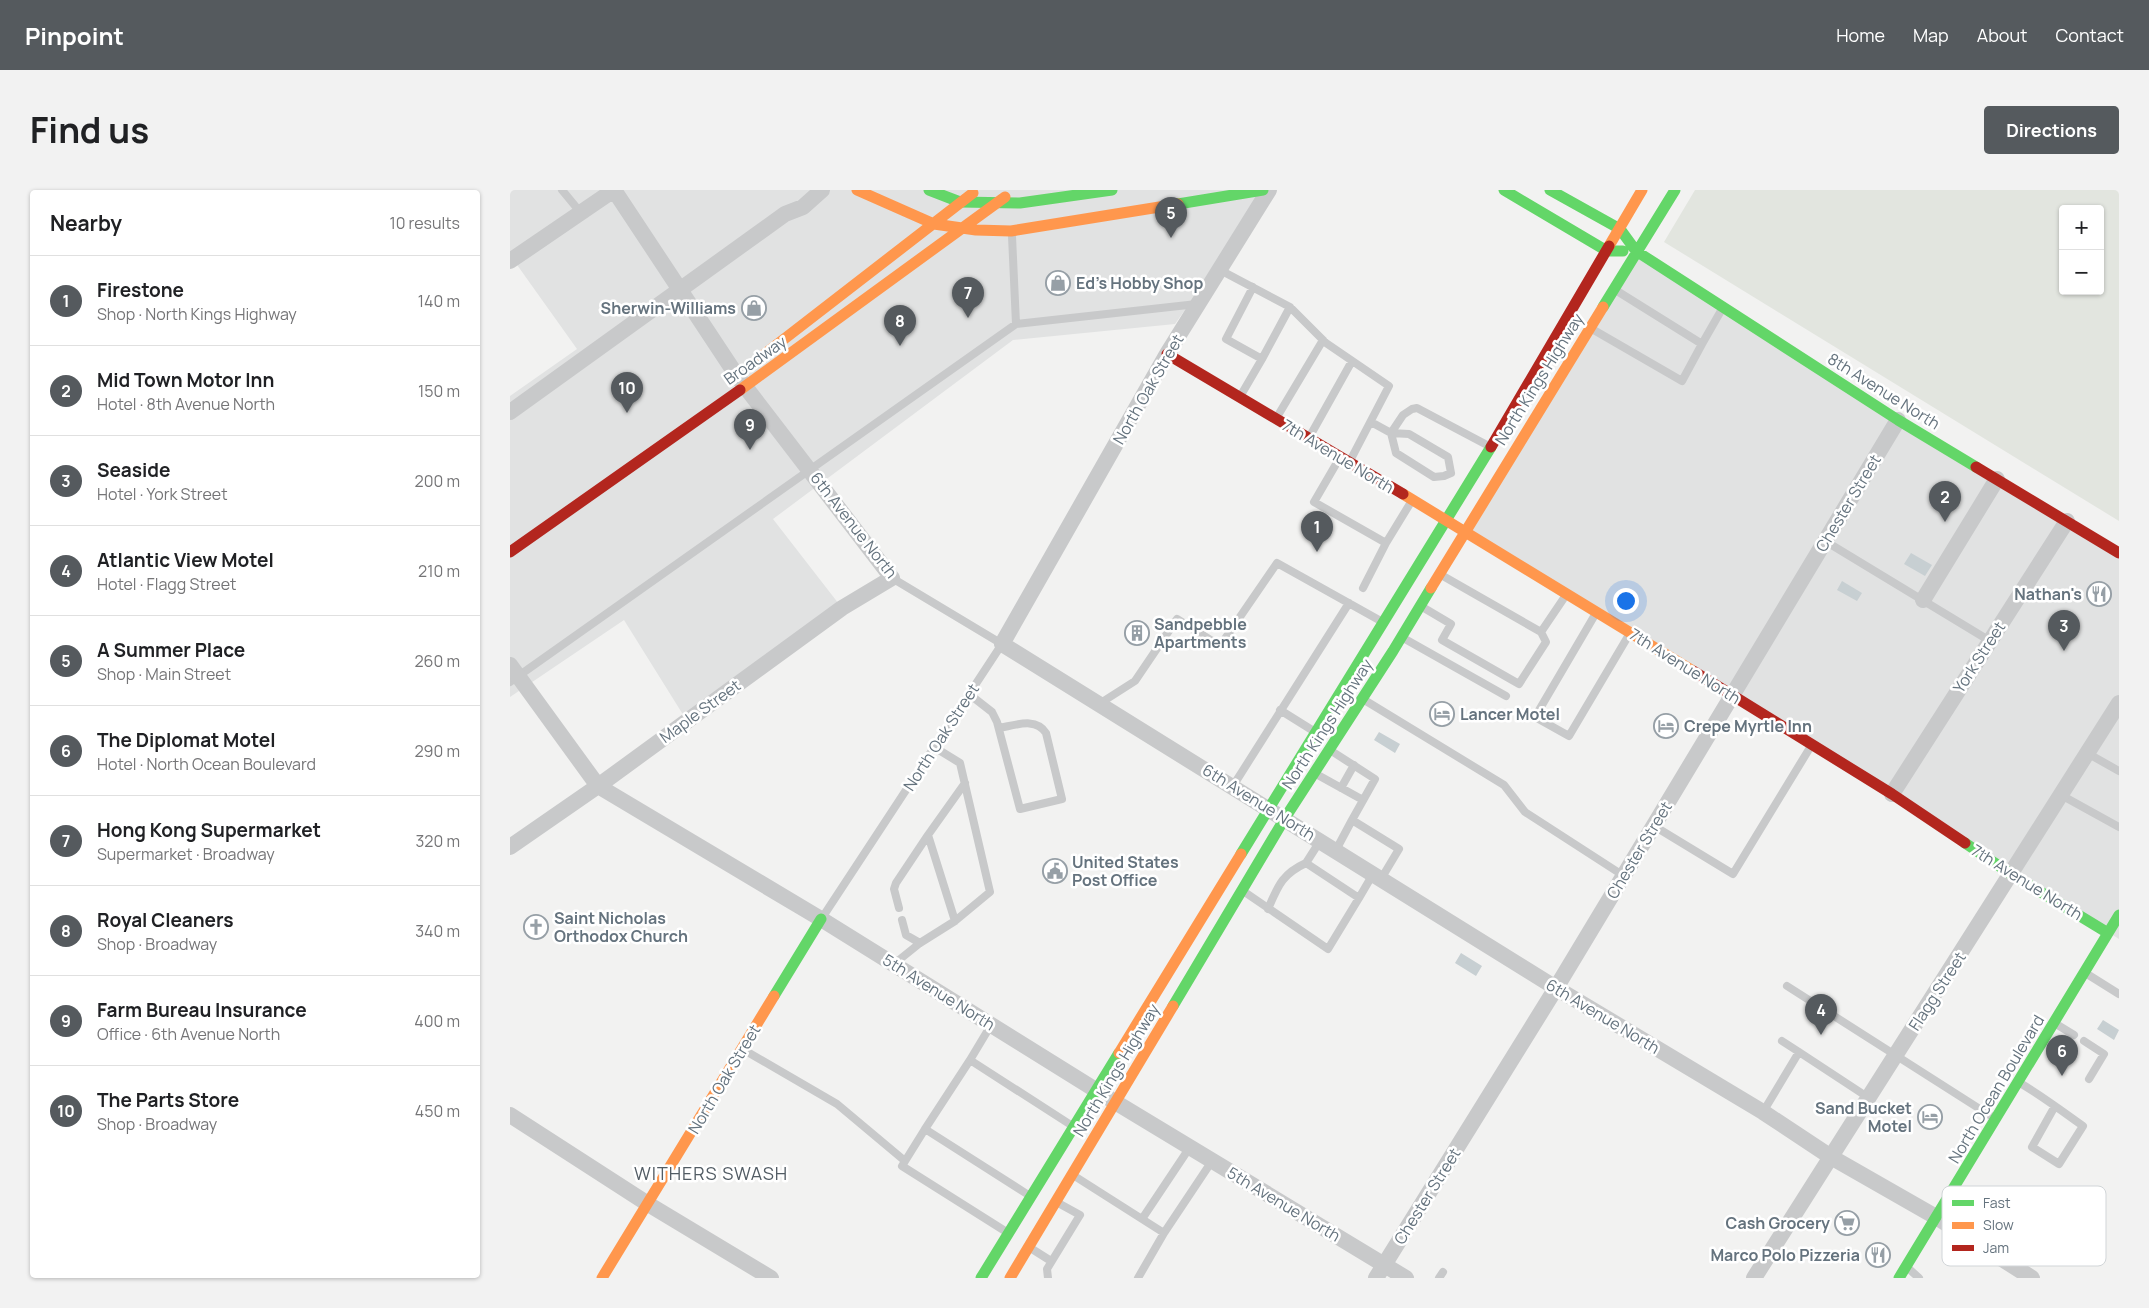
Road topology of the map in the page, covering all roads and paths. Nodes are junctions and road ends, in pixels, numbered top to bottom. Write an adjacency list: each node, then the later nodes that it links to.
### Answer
1 (562, 190): 17 (lane)
2 (614, 190): 17 (street); 28 (street, 6th Avenue North)
3 (822, 190): 28 (street)
4 (857, 190): 18 (main road)
5 (929, 190): 15 (main road)
6 (977, 190): 15 (main road, Broadway)
7 (1016, 190): 16 (main road, Broadway)
8 (1112, 190): 16 (main road)
9 (1263, 190): 21 (main road)
10 (1269, 190): 25 (street, North Oak Street)
11 (1504, 190): 22 (main road)
12 (1550, 190): 20 (main road)
13 (1642, 190): 20 (main road, North Kings Highway)
14 (1675, 190): 23 (main road, North Kings Highway)
15 (960, 202): 16 (main road); 18 (main road, Broadway)
16 (999, 202): 19 (main road, Broadway)
17 (581, 212): 24 (street)
18 (934, 224): 19 (main road); 39 (main road, Broadway)
19 (965, 228): 21 (main road); 39 (main road, Broadway)
20 (1620, 229): 22 (main road, North Kings Highway); 23 (main road)
21 (1011, 231): 32 (lane)
22 (1607, 251): 23 (main road); 47 (main road, North Kings Highway)
23 (1636, 251): 27 (main road, North Kings Highway); 31 (main road, 8th Avenue North)
24 (510, 261)
25 (1220, 270): 26 (lane); 29 (street, North Oak Street)
26 (1253, 287): 30 (lane); 37 (lane)
27 (1613, 289): 33 (main road, North Kings Highway); 35 (lane)
28 (680, 290): 39 (street, 6th Avenue North); 41 (street)
29 (1199, 304): 32 (lane); 36 (street, North Oak Street)
30 (1290, 307): 34 (lane); 37 (lane)
31 (1722, 307): 35 (lane); 43 (main road, 8th Avenue North)
32 (1016, 324): 49 (lane)
33 (1589, 328): 35 (lane); 55 (main road, North Kings Highway)
34 (1323, 340): 38 (lane); 42 (lane)
35 (1702, 344)
36 (1167, 354): 40 (main road, 7th Avenue North); 73 (street, North Oak Street)
37 (1262, 359): 40 (lane)
38 (1352, 361): 44 (lane); 46 (lane)
39 (740, 376): 49 (street, 6th Avenue North); 58 (main road, Broadway)
40 (1240, 397): 42 (main road, 7th Avenue North)
41 (510, 412)
42 (1276, 419): 46 (main road, 7th Avenue North)
43 (1898, 420): 51 (main road, 8th Avenue North); 56 (street, Chester Street)
44 (1371, 422): 45 (lane); 48 (lane)
45 (1391, 433): 47 (lane); 50 (lane); 50 (lane)
46 (1308, 438): 48 (main road, 7th Avenue North)
47 (1491, 447): 50 (main road, North Kings Highway)
48 (1345, 459): 52 (main road, 7th Avenue North); 57 (lane)
49 (810, 470): 61 (street, 6th Avenue North); 74 (lane)
50 (1459, 479): 53 (main road, North Kings Highway)
51 (1997, 479): 54 (main road, 8th Avenue North); 64 (street)
52 (1413, 500): 53 (main road, 7th Avenue North); 57 (lane)
53 (1446, 520): 55 (main road, 7th Avenue North); 68 (main road, North Kings Highway)
54 (2066, 521): 59 (main road, 8th Avenue North); 72 (street, York Street)
55 (1464, 530): 60 (main road, North Kings Highway); 63 (main road, 7th Avenue North)
56 (1825, 541): 64 (lane); 77 (street, Chester Street)
57 (1386, 543): 62 (lane)
58 (510, 552)
59 (2119, 553)
60 (1439, 574): 66 (main road, North Kings Highway); 69 (lane)
61 (892, 578): 73 (lane, 6th Avenue North); 92 (street, Maple Street)
62 (1363, 588)
63 (1567, 593): 67 (main road, 7th Avenue North); 69 (lane)
64 (1923, 600): 72 (lane)
65 (1349, 603): 68 (lane); 79 (lane); 80 (lane)
66 (1420, 606): 69 (lane); 71 (main road, North Kings Highway)
67 (1597, 612): 70 (main road, 7th Avenue North); 70 (lane)
68 (1383, 622): 75 (main road, North Kings Highway)
69 (1540, 632)
70 (1630, 632): 77 (main road, 7th Avenue North)
71 (1402, 636): 75 (main road, North Kings Highway); 78 (lane)
72 (1990, 641): 95 (street, York Street)
73 (1002, 644): 76 (lane, North Oak Street); 79 (street, 6th Avenue North)
74 (513, 675): 92 (street, 5th Avenue North)
75 (1353, 693): 83 (main road, North Kings Highway); 86 (main road, North Kings Highway); 110 (lane)
76 (969, 694): 82 (lane); 85 (lane, North Oak Street)
77 (1732, 695): 84 (main road, 7th Avenue North); 101 (street, Chester Street)
78 (1506, 696)
79 (1099, 704): 93 (street, 6th Avenue North)
80 (1280, 710): 83 (lane); 93 (lane)
81 (2117, 711): 87 (street, Flagg Street)
82 (999, 728): 82 (lane)
83 (1316, 732): 98 (main road, North Kings Highway)
84 (1812, 744): 95 (main road, 7th Avenue North); 101 (lane)
85 (934, 747): 91 (lane); 116 (lane, North Oak Street)
86 (1329, 750): 88 (lane); 90 (main road, North Kings Highway)
87 (2087, 753): 89 (lane); 96 (street, Flagg Street)
88 (1354, 766): 94 (lane); 97 (lane)
89 (2119, 771)
90 (1315, 774): 94 (lane); 99 (main road, North Kings Highway)
91 (965, 783): 103 (lane); 118 (lane)
92 (598, 786): 105 (street, Maple Street); 116 (street, 5th Avenue North)
93 (1233, 786): 98 (street, 6th Avenue North)
94 (1342, 788): 97 (lane)
95 (1892, 794): 108 (main road, 7th Avenue North)
96 (2061, 795): 102 (lane); 108 (street, Flagg Street)
97 (1363, 800): 100 (lane)
98 (1269, 808): 99 (street, 6th Avenue North); 137 (main road, North Kings Highway)
99 (1285, 818): 104 (street, 6th Avenue North); 111 (main road, North Kings Highway)
100 (1352, 820): 106 (lane); 109 (lane)
101 (1654, 826): 110 (street, Chester Street)
102 (2119, 827)
103 (928, 835): 113 (lane); 118 (lane)
104 (1320, 840): 106 (street, 6th Avenue North); 107 (lane)
105 (510, 847)
106 (1336, 850): 109 (street, 6th Avenue North)
107 (1306, 863): 112 (lane); 114 (lane)
108 (2011, 874): 119 (main road, 7th Avenue North); 133 (street, Flagg Street)
109 (1377, 876): 112 (lane); 124 (street, 6th Avenue North)
110 (1624, 876): 124 (street, Chester Street)
111 (1242, 890): 114 (lane); 139 (main road, North Kings Highway)
112 (1359, 898): 114 (lane)
113 (899, 908)
114 (1268, 909)
115 (2119, 915): 119 (main road, North Ocean Boulevard)
116 (821, 919): 121 (street, 5th Avenue North); 131 (main road, North Oak Street)
117 (902, 920): 120 (lane)
118 (955, 921): 120 (lane)
119 (2113, 936): 122 (main road, North Ocean Boulevard)
120 (920, 943): 121 (lane)
121 (894, 964): 127 (street, 5th Avenue North)
122 (2085, 973): 125 (lane); 126 (main road, North Ocean Boulevard)
123 (1787, 986): 133 (lane)
124 (1556, 988): 141 (street, 6th Avenue North); 165 (street, Chester Street)
125 (2119, 994)
126 (2055, 1023): 128 (lane); 136 (main road, North Ocean Boulevard)
127 (992, 1025): 134 (lane); 137 (street, 5th Avenue North)
128 (2074, 1035)
129 (1782, 1040): 132 (lane)
130 (2084, 1042): 135 (lane)
131 (742, 1049): 149 (lane); 154 (main road, North Oak Street)
132 (1799, 1052): 138 (lane); 141 (lane)
133 (1895, 1055): 138 (street, Flagg Street); 143 (lane)
134 (970, 1060): 144 (lane); 145 (lane)
135 (2089, 1079)
136 (2018, 1082): 140 (lane); 143 (main road, North Ocean Boulevard)
137 (1096, 1090): 139 (street, 5th Avenue North); 144 (main road, North Kings Highway)
138 (1869, 1098): 147 (street, Flagg Street)
139 (1115, 1102): 146 (street, 5th Avenue North); 150 (main road, North Kings Highway)
140 (2055, 1106): 140 (lane)
141 (1763, 1112): 147 (street, 6th Avenue North)
142 (510, 1115): 154 (street)
143 (1996, 1119): 151 (main road, North Ocean Boulevard)
144 (1073, 1126): 152 (main road, North Kings Highway)
145 (925, 1129): 149 (lane); 152 (lane)
146 (1190, 1146): 148 (street, 5th Avenue North); 157 (lane)
147 (1831, 1157): 156 (street, 6th Avenue North); 173 (street, Flagg Street)
148 (1212, 1160): 160 (lane); 165 (street, 5th Avenue North)
149 (905, 1161): 159 (lane)
150 (1072, 1174): 153 (main road, North Kings Highway); 157 (lane)
151 (1955, 1186)
152 (1031, 1197): 159 (main road, North Kings Highway)
153 (1056, 1202): 161 (main road, North Kings Highway); 162 (lane)
154 (648, 1204): 166 (main road, North Oak Street); 167 (street)
155 (1942, 1207): 156 (main road, North Ocean Boulevard)
156 (1936, 1217): 158 (street, 6th Avenue North); 163 (main road, North Ocean Boulevard)
157 (1142, 1219): 160 (lane)
158 (1942, 1221)
159 (1009, 1233): 168 (main road, North Kings Highway)
160 (1164, 1233): 171 (lane)
161 (1028, 1247): 162 (lane); 169 (main road, North Kings Highway)
162 (1051, 1261): 170 (lane)
163 (1906, 1266): 174 (main road, North Ocean Boulevard); 175 (lane)
164 (2013, 1266): 176 (street, 6th Avenue North)
165 (1380, 1271): 172 (street, 5th Avenue North)
166 (602, 1278)
167 (771, 1278)
168 (981, 1278)
169 (1010, 1278)
170 (1048, 1278)
171 (1138, 1278)
172 (1406, 1278)
173 (1754, 1278)
174 (1898, 1278)
175 (1919, 1278)
176 (2032, 1278)

